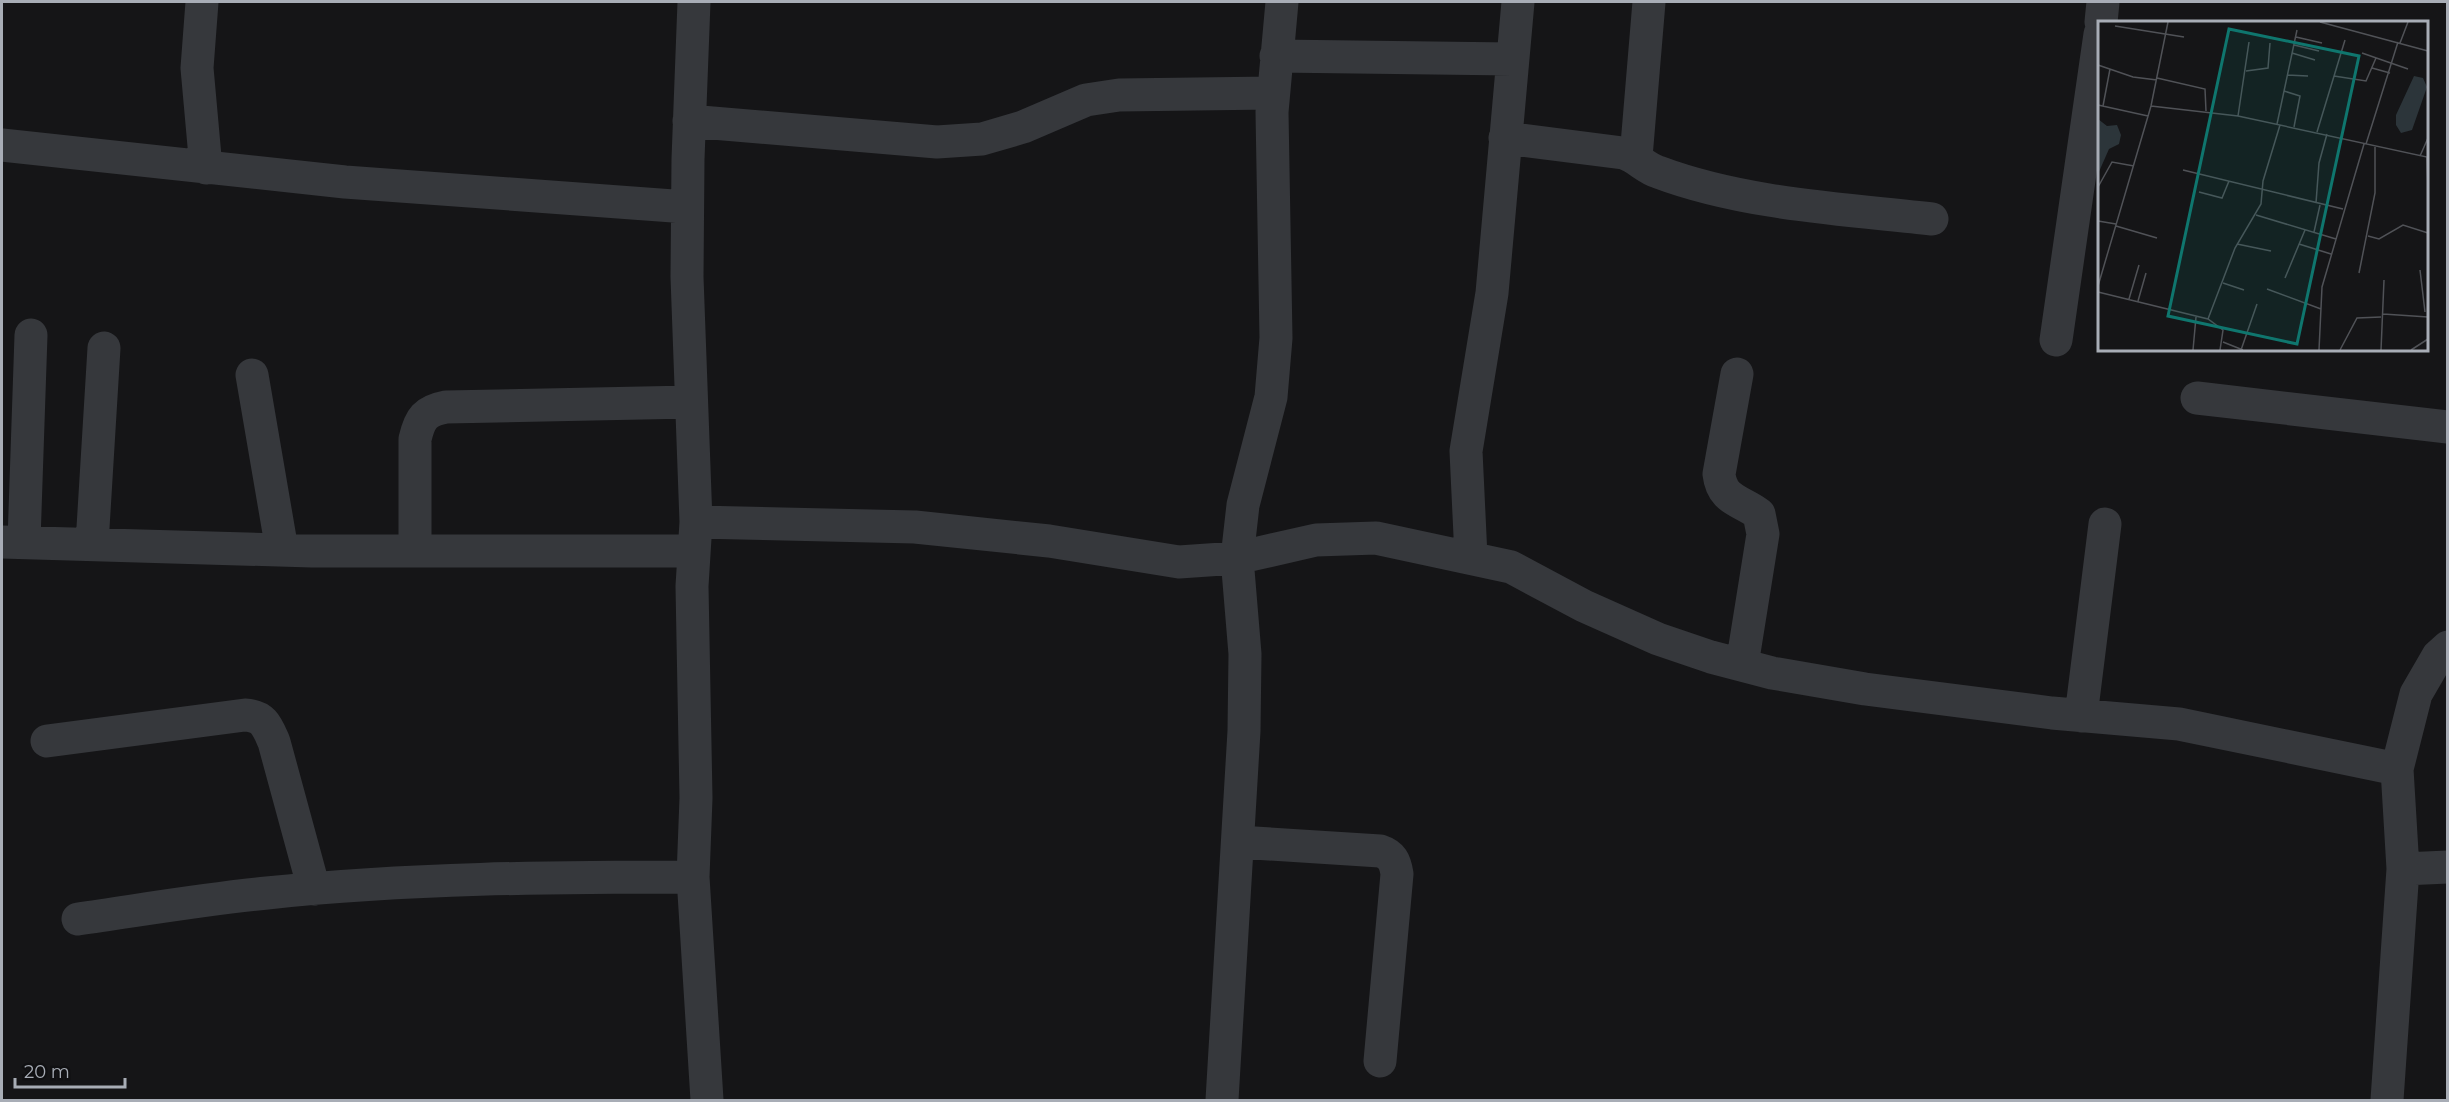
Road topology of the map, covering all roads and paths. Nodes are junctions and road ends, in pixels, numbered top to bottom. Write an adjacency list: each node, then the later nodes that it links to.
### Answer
1 (202, 2): 16 (street)
2 (694, 2): 12 (street)
3 (1282, 2): 9 (street)
4 (1518, 2): 10 (street)
5 (1649, 2): 15 (street)
6 (2103, 2): 7 (street)
7 (2101, 21)
8 (2098, 48): 20 (street)
9 (1276, 56): 10 (street); 11 (street)
10 (1512, 58): 13 (street)
11 (1273, 93): 12 (street); 35 (street)
12 (689, 121): 17 (street)
13 (1505, 138): 15 (street); 34 (street)
14 (2, 145): 16 (street)
15 (1636, 157): 18 (street)
16 (206, 168): 17 (street)
17 (687, 207): 25 (street)
18 (1932, 219)
19 (31, 335): 30 (street)
20 (2056, 340)
21 (104, 348): 31 (street)
22 (1737, 374): 37 (street)
23 (252, 375): 32 (street)
24 (2197, 398): 27 (street)
25 (691, 402): 29 (street); 33 (street)
26 (2448, 419): 27 (street)
27 (2447, 427)
28 (2105, 524): 38 (street)
29 (695, 537): 33 (street); 35 (street); 44 (street)
30 (13, 542): 31 (street)
31 (92, 544): 32 (street)
32 (282, 550): 33 (street)
33 (415, 550)
34 (1471, 557): 35 (street); 37 (street)
35 (1237, 558): 41 (street)
36 (2448, 647): 40 (street)
37 (1742, 665): 38 (street)
38 (2081, 716): 40 (street)
39 (47, 741): 45 (street)
40 (2397, 768): 43 (street)
41 (1238, 842): 47 (street); 49 (street)
42 (2448, 867): 43 (street)
43 (2403, 869): 50 (street)
44 (693, 877): 45 (street); 48 (street)
45 (314, 889): 46 (street)
46 (78, 919)
47 (1380, 1061)
48 (707, 1101)
49 (1222, 1101)
50 (2387, 1101)

